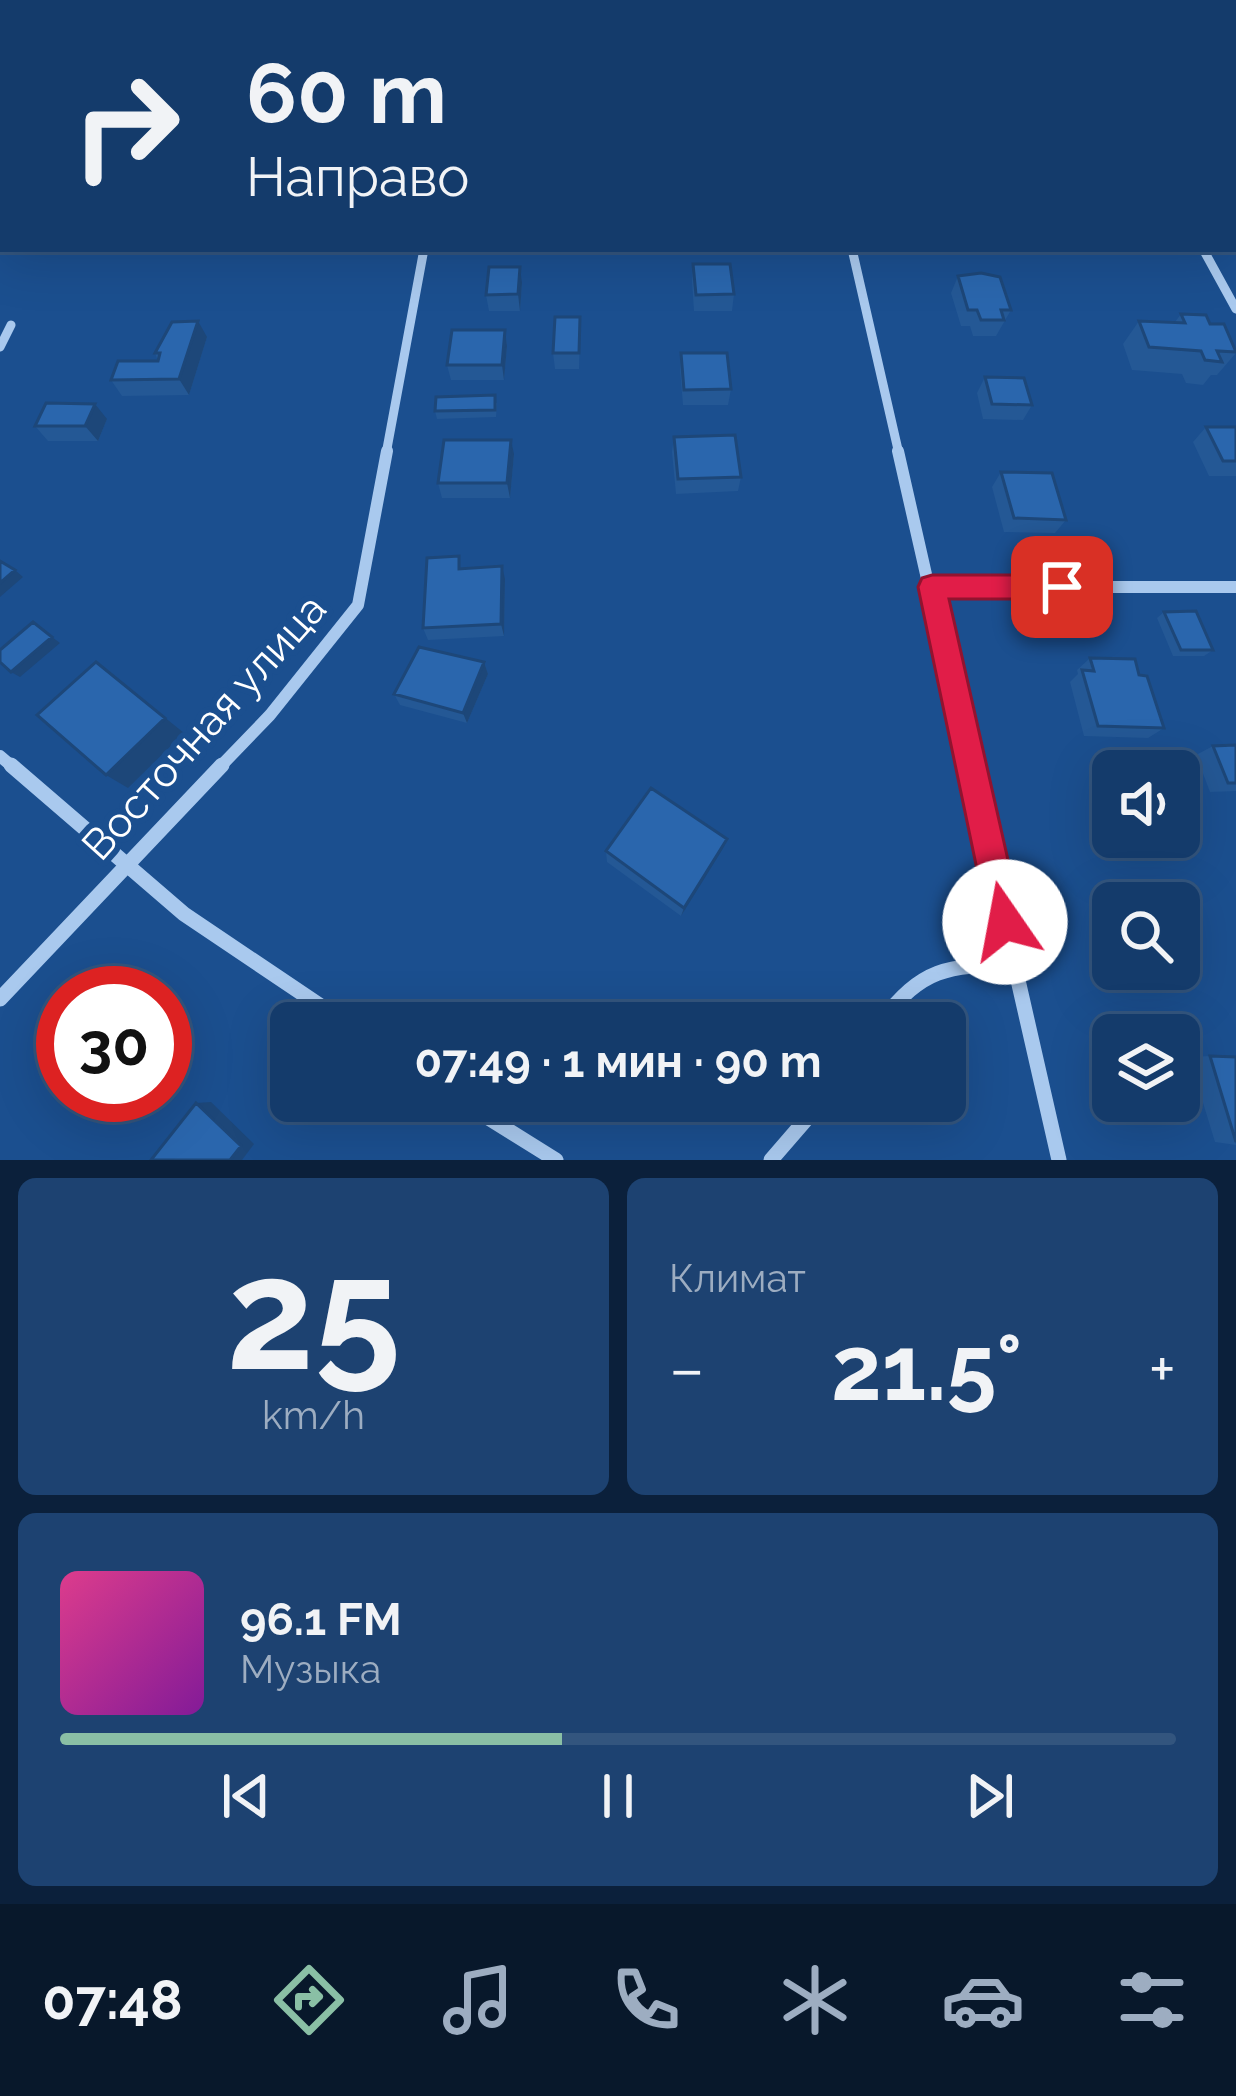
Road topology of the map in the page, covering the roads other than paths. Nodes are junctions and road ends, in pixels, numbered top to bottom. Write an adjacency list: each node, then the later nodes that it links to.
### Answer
1 (423, 252): 10 (street, Восточная улица)
2 (853, 252): 7 (street)
3 (1205, 252): 4 (street)
4 (1236, 308)
5 (10, 325): 6 (street)
6 (0, 346)
7 (932, 587): 8 (street); 11 (street)
8 (1236, 587)
9 (0, 756): 10 (street)
10 (126, 865): 12 (street, Восточная улица); 13 (street)
11 (1014, 964): 14 (street); 19 (street)
12 (0, 999)
13 (315, 1002)
14 (895, 1002)
15 (495, 1122): 17 (street)
16 (804, 1122): 18 (street)
17 (556, 1160)
18 (771, 1160)
19 (1059, 1160)

